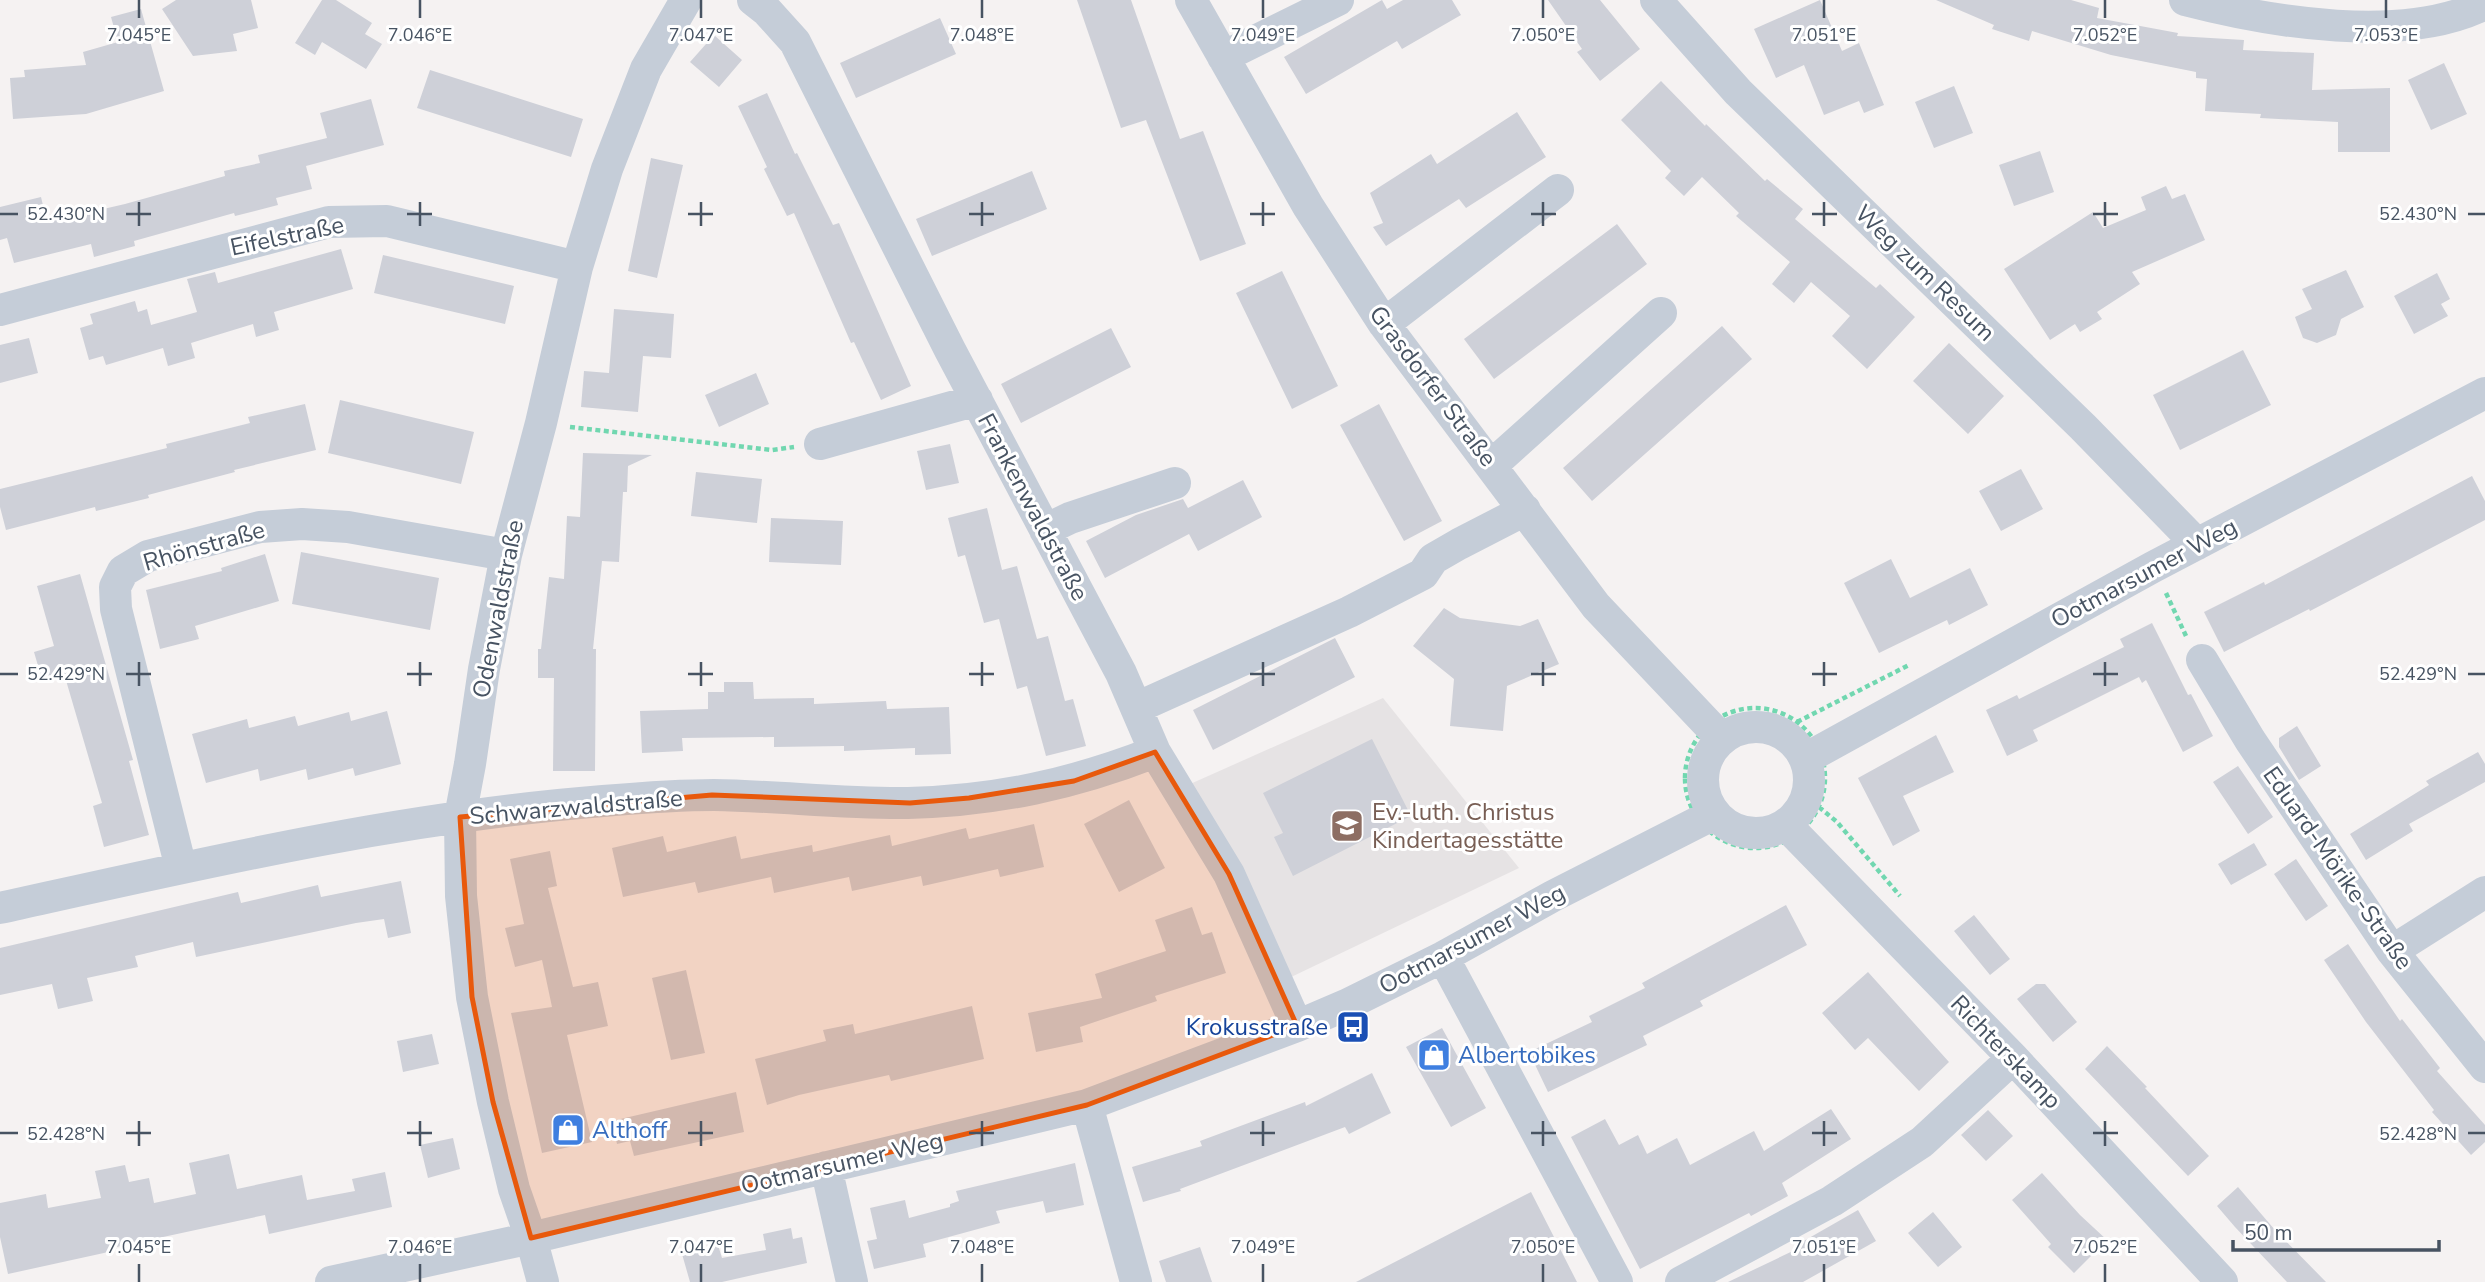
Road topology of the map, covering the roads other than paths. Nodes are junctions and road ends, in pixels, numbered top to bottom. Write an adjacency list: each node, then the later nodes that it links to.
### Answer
1 (685, 0): 10 (street, Odenwaldstraße)
2 (753, 0): 15 (street, Frankenwaldstraße)
3 (1191, 0): 8 (street, Grasdorfer Straße)
4 (1338, 0): 8 (street)
5 (1656, 0): 21 (street, Weg zum Resum)
6 (2185, 0): 7 (street)
7 (2485, 4)
8 (1223, 57): 13 (street, Grasdorfer Straße)
9 (1558, 190): 13 (street)
10 (577, 267): 11 (street, Eifelstraße); 22 (street, Odenwaldstraße)
11 (0, 310)
12 (1661, 313): 17 (street)
13 (1384, 324): 17 (street, Grasdorfer Straße)
14 (2485, 393): 21 (street, Ootmarsumer Weg)
15 (977, 400): 16 (street); 20 (street, Frankenwaldstraße)
16 (820, 443)
17 (1492, 465): 19 (street, Grasdorfer Straße)
18 (1175, 483): 20 (street)
19 (1525, 510): 24 (street); 25 (street, Grasdorfer Straße)
20 (1045, 530): 24 (street, Frankenwaldstraße)
21 (2197, 544): 27 (street, Ootmarsumer Weg)
22 (506, 555): 28 (street, Odenwaldstraße); 31 (street, Rhönstraße)
23 (2202, 660): 34 (street, Eduard-Mörike-Straße)
24 (1136, 708): 26 (street, Frankenwaldstraße)
25 (1715, 732): 27 (street); 29 (street)
26 (1155, 752): 28 (street, Schwarzwaldstraße); 36 (street, Frankenwaldstraße)
27 (1812, 754): 30 (street)
28 (460, 817): 31 (street, Schwarzwaldstraße); 41 (street, Odenwaldstraße)
29 (1707, 817): 30 (street); 35 (street, Ootmarsumer Weg)
30 (1792, 830): 37 (street, Richterskamp)
31 (181, 868): 33 (street, Schwarzwaldstraße)
32 (2485, 892): 34 (street)
33 (0, 908)
34 (2392, 951): 38 (street, Eduard-Mörike-Straße)
35 (1443, 957): 36 (street, Ootmarsumer Weg); 46 (street)
36 (1297, 1026): 39 (street, Ootmarsumer Weg)
37 (2013, 1058): 47 (street); 48 (street, Richterskamp)
38 (2485, 1067)
39 (1087, 1105): 40 (street, Ootmarsumer Weg); 45 (street)
40 (826, 1167): 41 (street, Ootmarsumer Weg); 44 (street)
41 (531, 1238): 42 (street, Ootmarsumer Weg); 43 (street, Odenwaldstraße)
42 (331, 1282)
43 (543, 1282)
44 (852, 1282)
45 (1136, 1282)
46 (1617, 1282)
47 (1681, 1282)
48 (2222, 1282)

